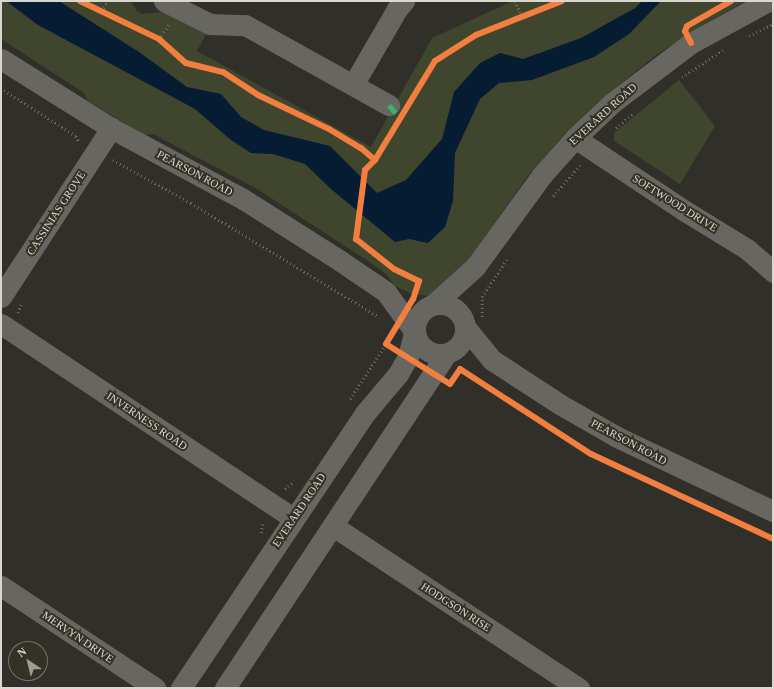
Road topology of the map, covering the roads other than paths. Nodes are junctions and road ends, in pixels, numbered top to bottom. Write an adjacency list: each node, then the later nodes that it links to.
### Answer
1 (164, 1): 5 (street)
2 (404, 1): 5 (street)
3 (768, 1): 8 (street, EVERARD ROAD)
4 (1, 58): 7 (street, PEARSON ROAD)
5 (353, 85): 6 (street)
6 (389, 105)
7 (111, 128): 11 (street, PEARSON ROAD); 12 (street, CASSINIAS GROVE)
8 (575, 138): 9 (street, EVERARD ROAD); 10 (street, SOFTWOOD DRIVE)
9 (475, 267): 13 (street, EVERARD ROAD); 16 (street, EVERARD ROAD)
10 (773, 272)
11 (386, 292): 13 (street, PEARSON ROAD); 15 (street, PEARSON ROAD)
12 (1, 297)
13 (433, 304): 15 (street); 16 (street)
14 (1, 324): 20 (street, INVERNESS ROAD)
15 (411, 326): 17 (street); 20 (street, EVERARD ROAD)
16 (469, 330): 17 (street); 18 (street, PEARSON ROAD)
17 (447, 353): 18 (street, PEARSON ROAD); 21 (street)
18 (492, 360): 19 (street, PEARSON ROAD)
19 (773, 511)
20 (293, 518): 24 (street, EVERARD ROAD)
21 (333, 526): 25 (street); 26 (street, HODGSON RISE)
22 (1, 586): 23 (street, MERVYN DRIVE)
23 (155, 688)
24 (181, 688)
25 (225, 688)
26 (579, 688)

